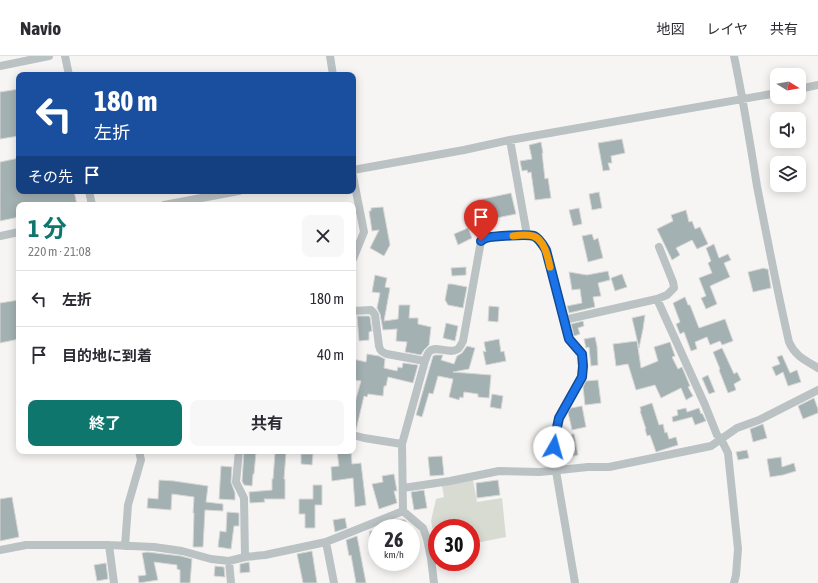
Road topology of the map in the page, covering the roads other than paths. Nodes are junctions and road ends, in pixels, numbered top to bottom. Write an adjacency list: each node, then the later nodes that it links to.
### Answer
1 (49, 56): 5 (street)
2 (65, 56): 6 (street)
3 (330, 56): 7 (street)
4 (734, 56): 11 (street)
5 (0, 66)
6 (68, 72)
7 (333, 72)
8 (818, 85): 9 (street)
9 (806, 88)
10 (770, 94): 11 (street)
11 (743, 100): 12 (street); 26 (street)
12 (510, 140): 13 (street); 18 (street)
13 (356, 169)
14 (356, 191): 21 (street)
15 (223, 194): 16 (street)
16 (180, 202)
17 (16, 233): 19 (street)
18 (527, 235): 24 (street); 25 (street)
19 (0, 236)
20 (660, 247): 22 (street)
21 (356, 252)
22 (657, 300): 24 (street); 29 (street)
23 (356, 311): 25 (street)
24 (564, 320): 33 (street)
25 (425, 361): 30 (street)
26 (818, 368)
27 (818, 390): 29 (street)
28 (356, 436): 30 (street)
29 (721, 439): 33 (street); 47 (street)
30 (402, 444): 34 (street)
31 (140, 454): 38 (street)
32 (239, 454): 40 (street)
33 (556, 471): 34 (street); 46 (street)
34 (403, 488): 35 (street)
35 (403, 511): 36 (street); 45 (street)
36 (326, 542): 40 (street); 44 (street)
37 (109, 545): 38 (street); 39 (street); 42 (street)
38 (125, 546): 41 (street)
39 (0, 550)
40 (244, 557): 41 (street)
41 (229, 561): 43 (street)
42 (114, 583)
43 (231, 583)
44 (334, 583)
45 (434, 583)
46 (575, 583)
47 (734, 583)

